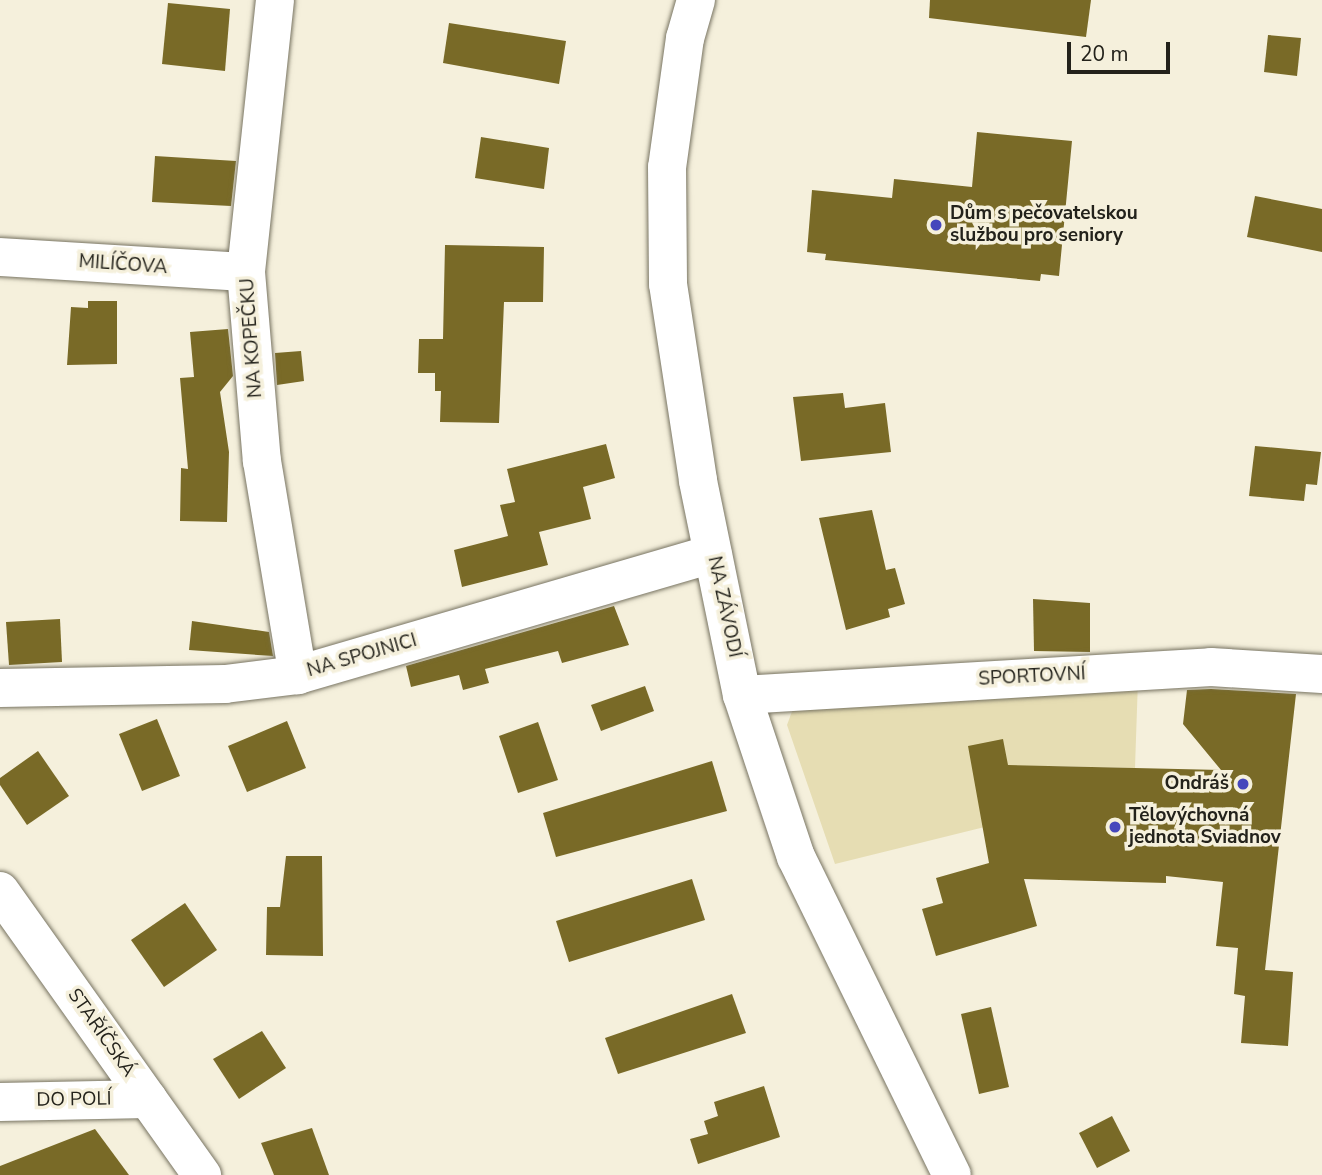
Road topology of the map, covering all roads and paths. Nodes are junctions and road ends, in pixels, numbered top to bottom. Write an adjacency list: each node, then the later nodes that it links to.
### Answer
1 (275, 0): 4 (street, NA KOPEČKU)
2 (696, 0): 5 (street, NA ZÁVODÍ)
3 (0, 257): 4 (street, MILÍČOVA)
4 (247, 272): 7 (street, NA KOPEČKU)
5 (713, 554): 7 (street, NA SPOJNICI); 9 (street, NA ZÁVODÍ)
6 (1322, 674): 9 (street, SPORTOVNÍ)
7 (298, 675): 8 (street, NA SPOJNICI)
8 (0, 688)
9 (742, 695): 14 (street, NA ZÁVODÍ)
10 (0, 891): 11 (street, STAŘÍČSKÁ)
11 (148, 1099): 12 (street, DO POLÍ); 13 (street, STAŘÍČSKÁ)
12 (0, 1102)
13 (202, 1175)
14 (952, 1175)

